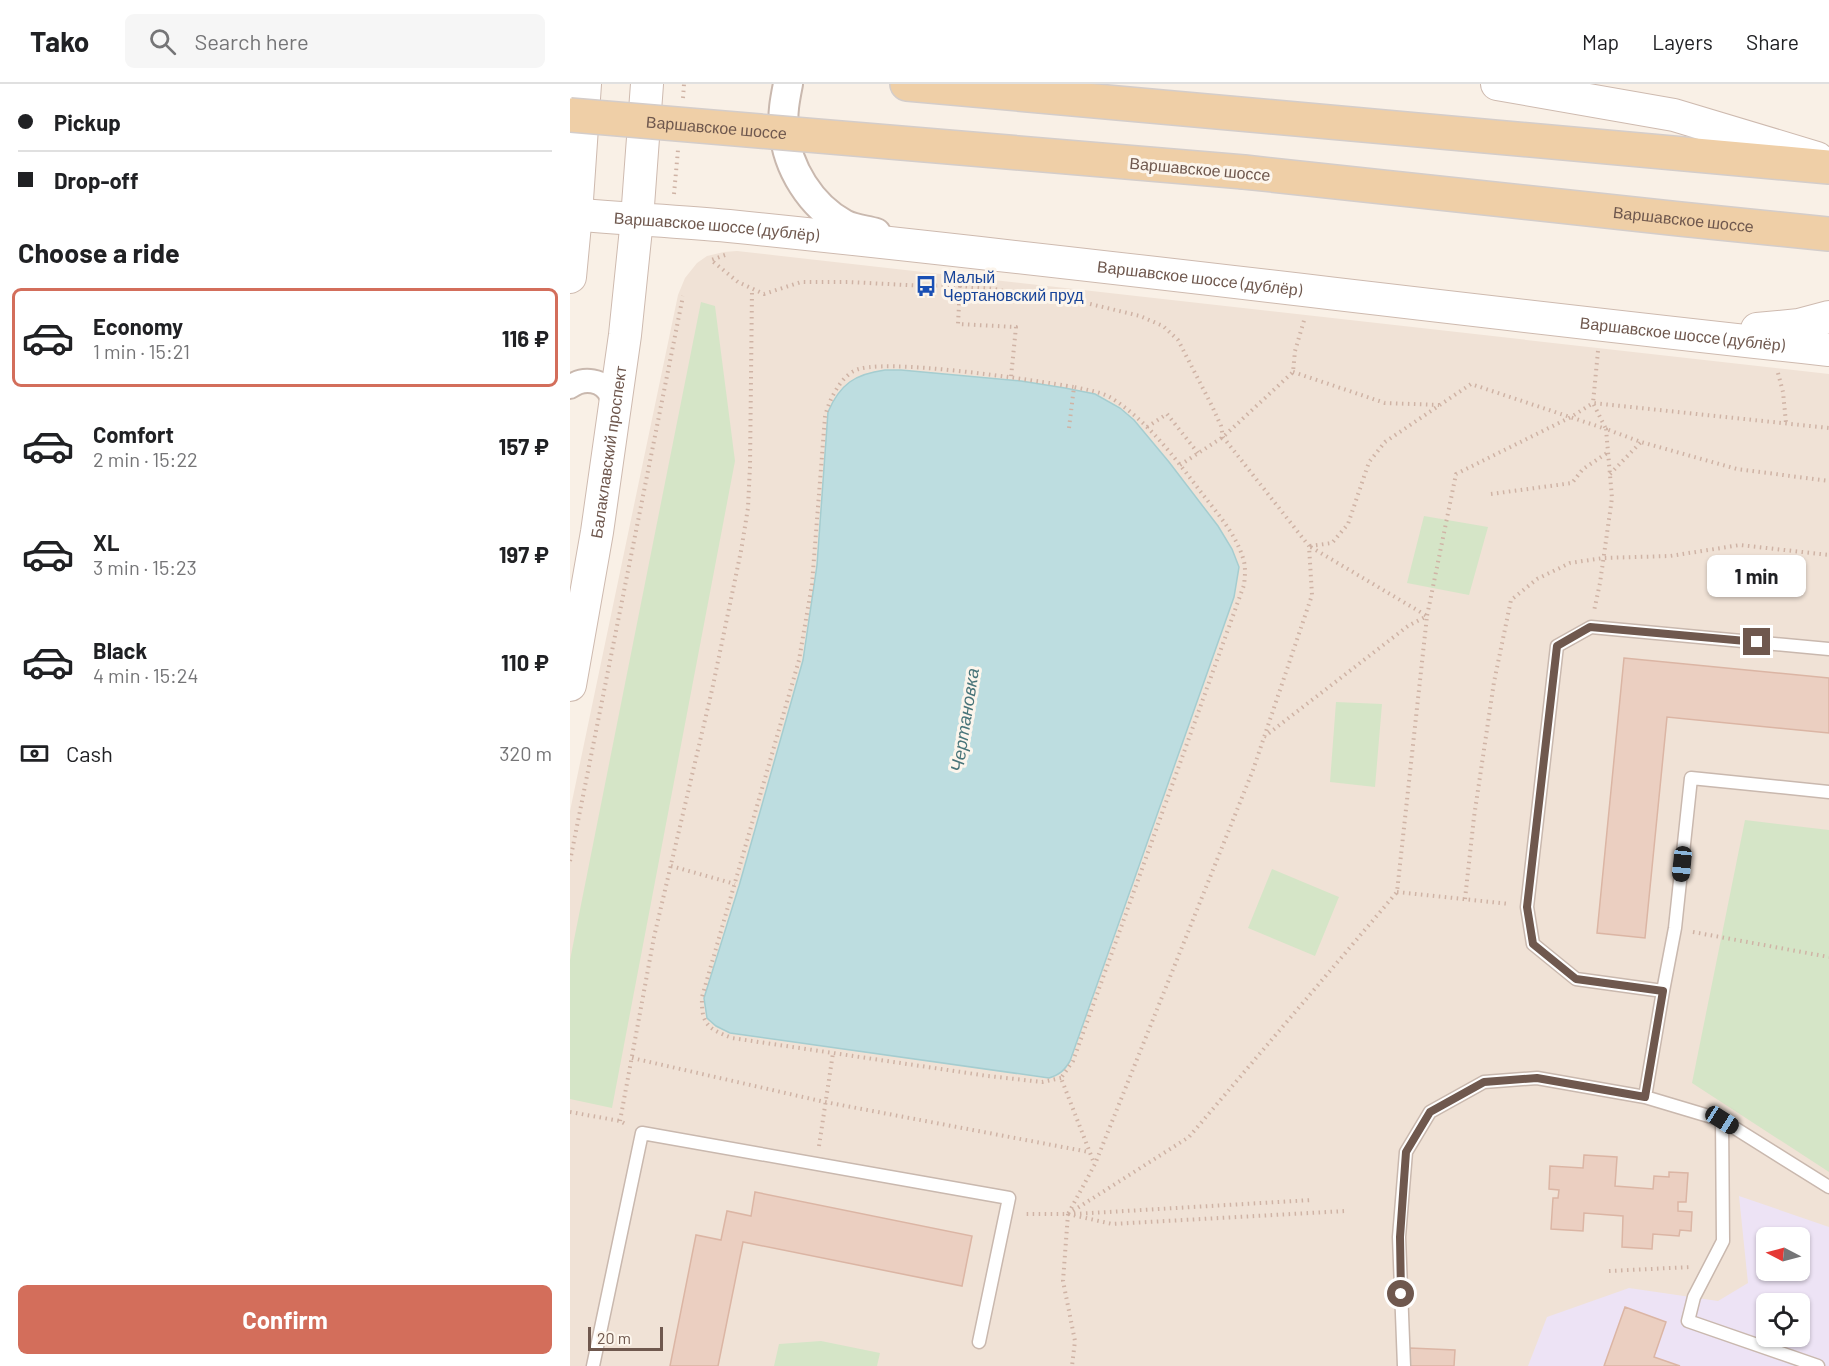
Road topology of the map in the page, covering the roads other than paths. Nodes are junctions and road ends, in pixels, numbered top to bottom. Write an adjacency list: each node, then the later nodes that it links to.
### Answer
1 (585, 84): 9 (main road)
2 (647, 84): 10 (main road, Балаклавский проспект)
3 (788, 84): 12 (street)
4 (907, 84): 8 (main road)
5 (1497, 84): 7 (main road)
6 (570, 115): 11 (main road, Варшавское шоссе, bridge)
7 (1829, 162)
8 (1829, 167)
9 (573, 214): 10 (main road, Варшавское шоссе (дублёр)); 13 (main road)
10 (637, 219): 12 (main road, Варшавское шоссе (дублёр)); 18 (main road, Балаклавский проспект)
11 (1829, 234)
12 (955, 251): 15 (main road, Варшавское шоссе (дублёр))
13 (570, 276)
14 (1829, 317): 15 (main road)
15 (1684, 335): 16 (main road, Варшавское шоссе (дублёр))
16 (1829, 350)
17 (570, 387): 18 (street)
18 (613, 415): 20 (main road, Балаклавский проспект)
19 (1829, 649): 22 (lane)
20 (570, 685)
21 (1829, 792): 22 (lane)
22 (1663, 991): 23 (lane)
23 (1645, 1097): 24 (lane); 28 (lane)
24 (1722, 1120): 25 (lane); 29 (lane)
25 (1829, 1187)
26 (979, 1342): 27 (lane)
27 (593, 1366)
28 (1404, 1366)
29 (1818, 1366)

